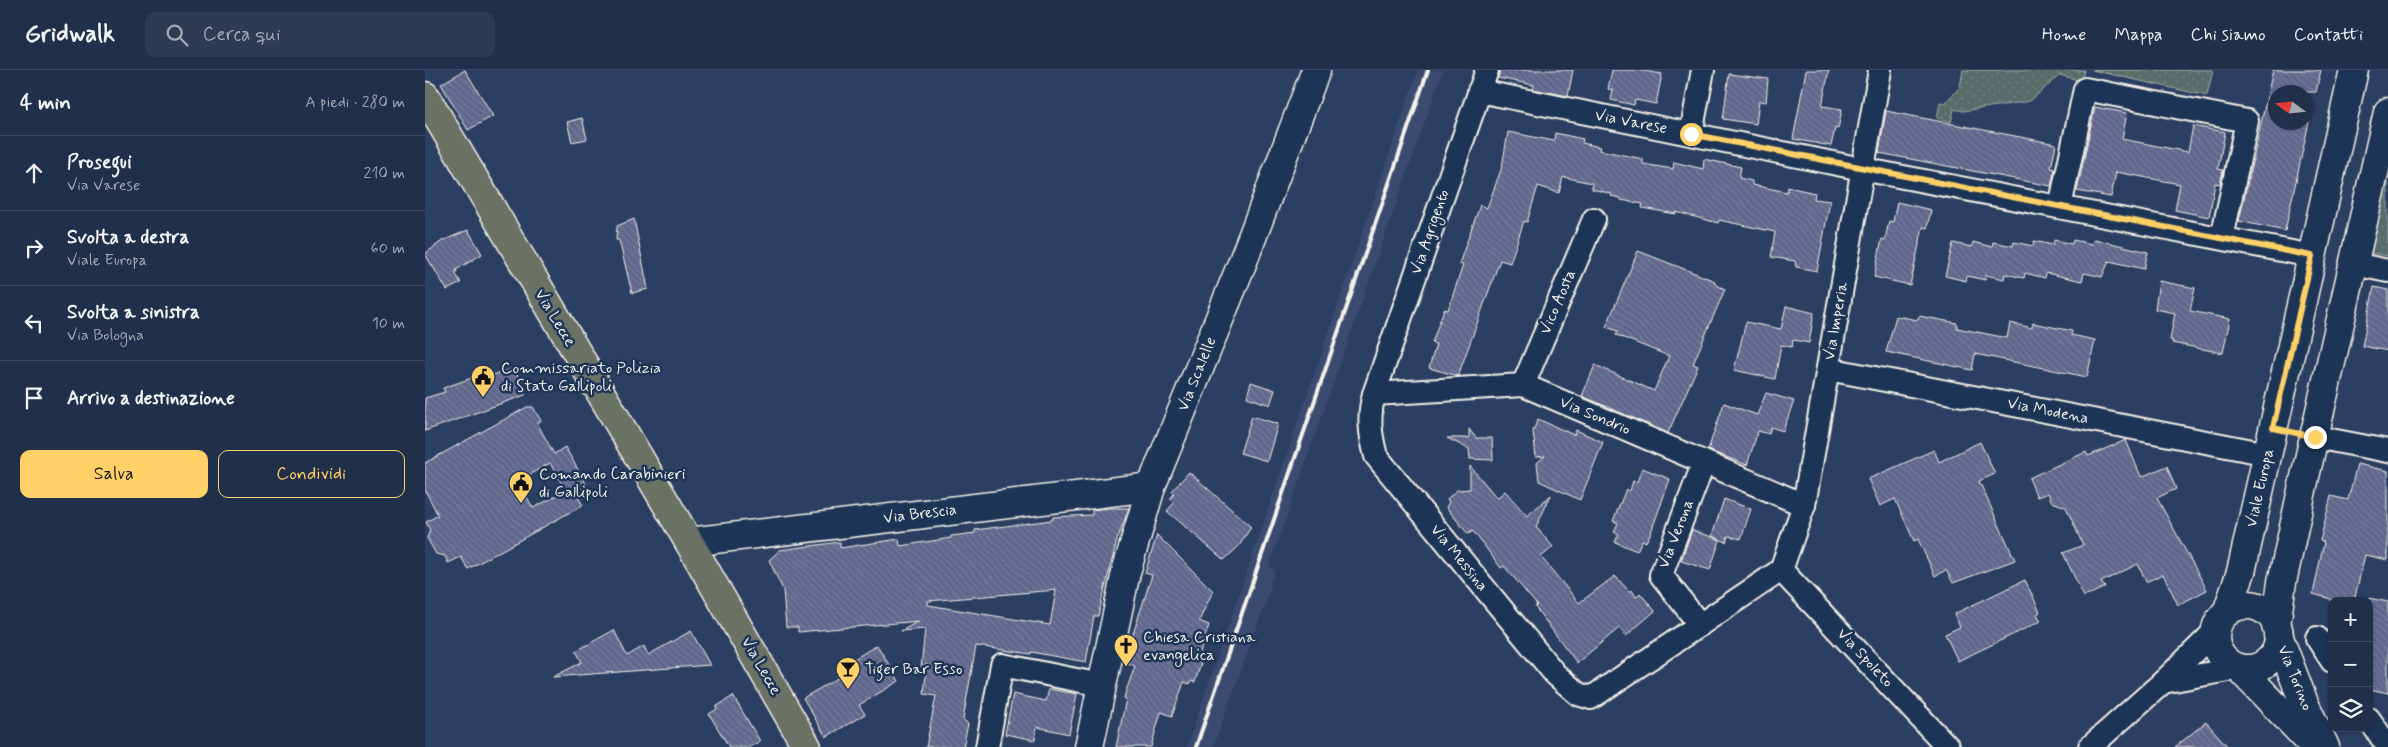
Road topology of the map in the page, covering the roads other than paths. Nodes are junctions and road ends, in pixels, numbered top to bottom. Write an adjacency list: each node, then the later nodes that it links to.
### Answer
1 (1316, 70): 24 (street, Via Scalelle)
2 (1487, 70): 6 (street, Via Agrigento)
3 (1703, 70): 9 (street)
4 (1880, 70): 10 (street, Via Imperia)
5 (2354, 70): 14 (street, Viale Europa)
6 (1479, 91): 9 (street, Via Varese); 19 (street, Via Agrigento)
7 (425, 96): 26 (main road, Via Lecce)
8 (2388, 112): 15 (street)
9 (1691, 134): 10 (street, Via Varese)
10 (1862, 169): 11 (street, Via Varese); 17 (street, Via Imperia)
11 (2060, 207): 13 (street, Via Varese); 13 (street)
12 (1594, 218): 18 (street, Vico Aosta)
13 (2222, 238): 14 (street, Via Varese)
14 (2312, 256): 15 (street); 20 (street, Viale Europa)
15 (2354, 264): 16 (street); 21 (street)
16 (2388, 271)
17 (1828, 369): 20 (street, Via Modena); 25 (street, Via Imperia)
18 (1523, 385): 19 (street, Via Sondrio); 23 (street, Via Sondrio)
19 (1374, 394): 29 (street, Via Messina)
20 (2271, 441): 21 (street); 28 (street, Viale Europa)
21 (2312, 450): 22 (street); 30 (street)
22 (2388, 451)
23 (1704, 462): 25 (street, Via Sondrio); 29 (street, Via Verona)
24 (1151, 486): 26 (street, Via Brescia); 35 (street, Via Scalelle)
25 (1804, 505): 27 (street, Via Imperia)
26 (689, 542): 37 (main road, Via Lecce)
27 (1781, 570): 29 (street); 40 (street, Via Spoleto)
28 (2221, 621): 30 (street); 33 (street); 34 (street)
29 (1700, 625)
30 (2277, 630): 33 (street); 43 (street, Via Torino)
31 (2317, 638): 32 (street)
32 (2328, 655)
33 (2239, 668): 34 (street); 42 (street, Via Torino)
34 (2163, 682): 41 (street)
35 (1101, 685): 38 (street); 39 (street, Via Scalelle)
36 (2373, 725): 44 (street)
37 (807, 747)
38 (987, 747)
39 (1089, 747)
40 (1948, 747)
41 (2090, 747)
42 (2315, 747)
43 (2325, 747)
44 (2387, 747)

